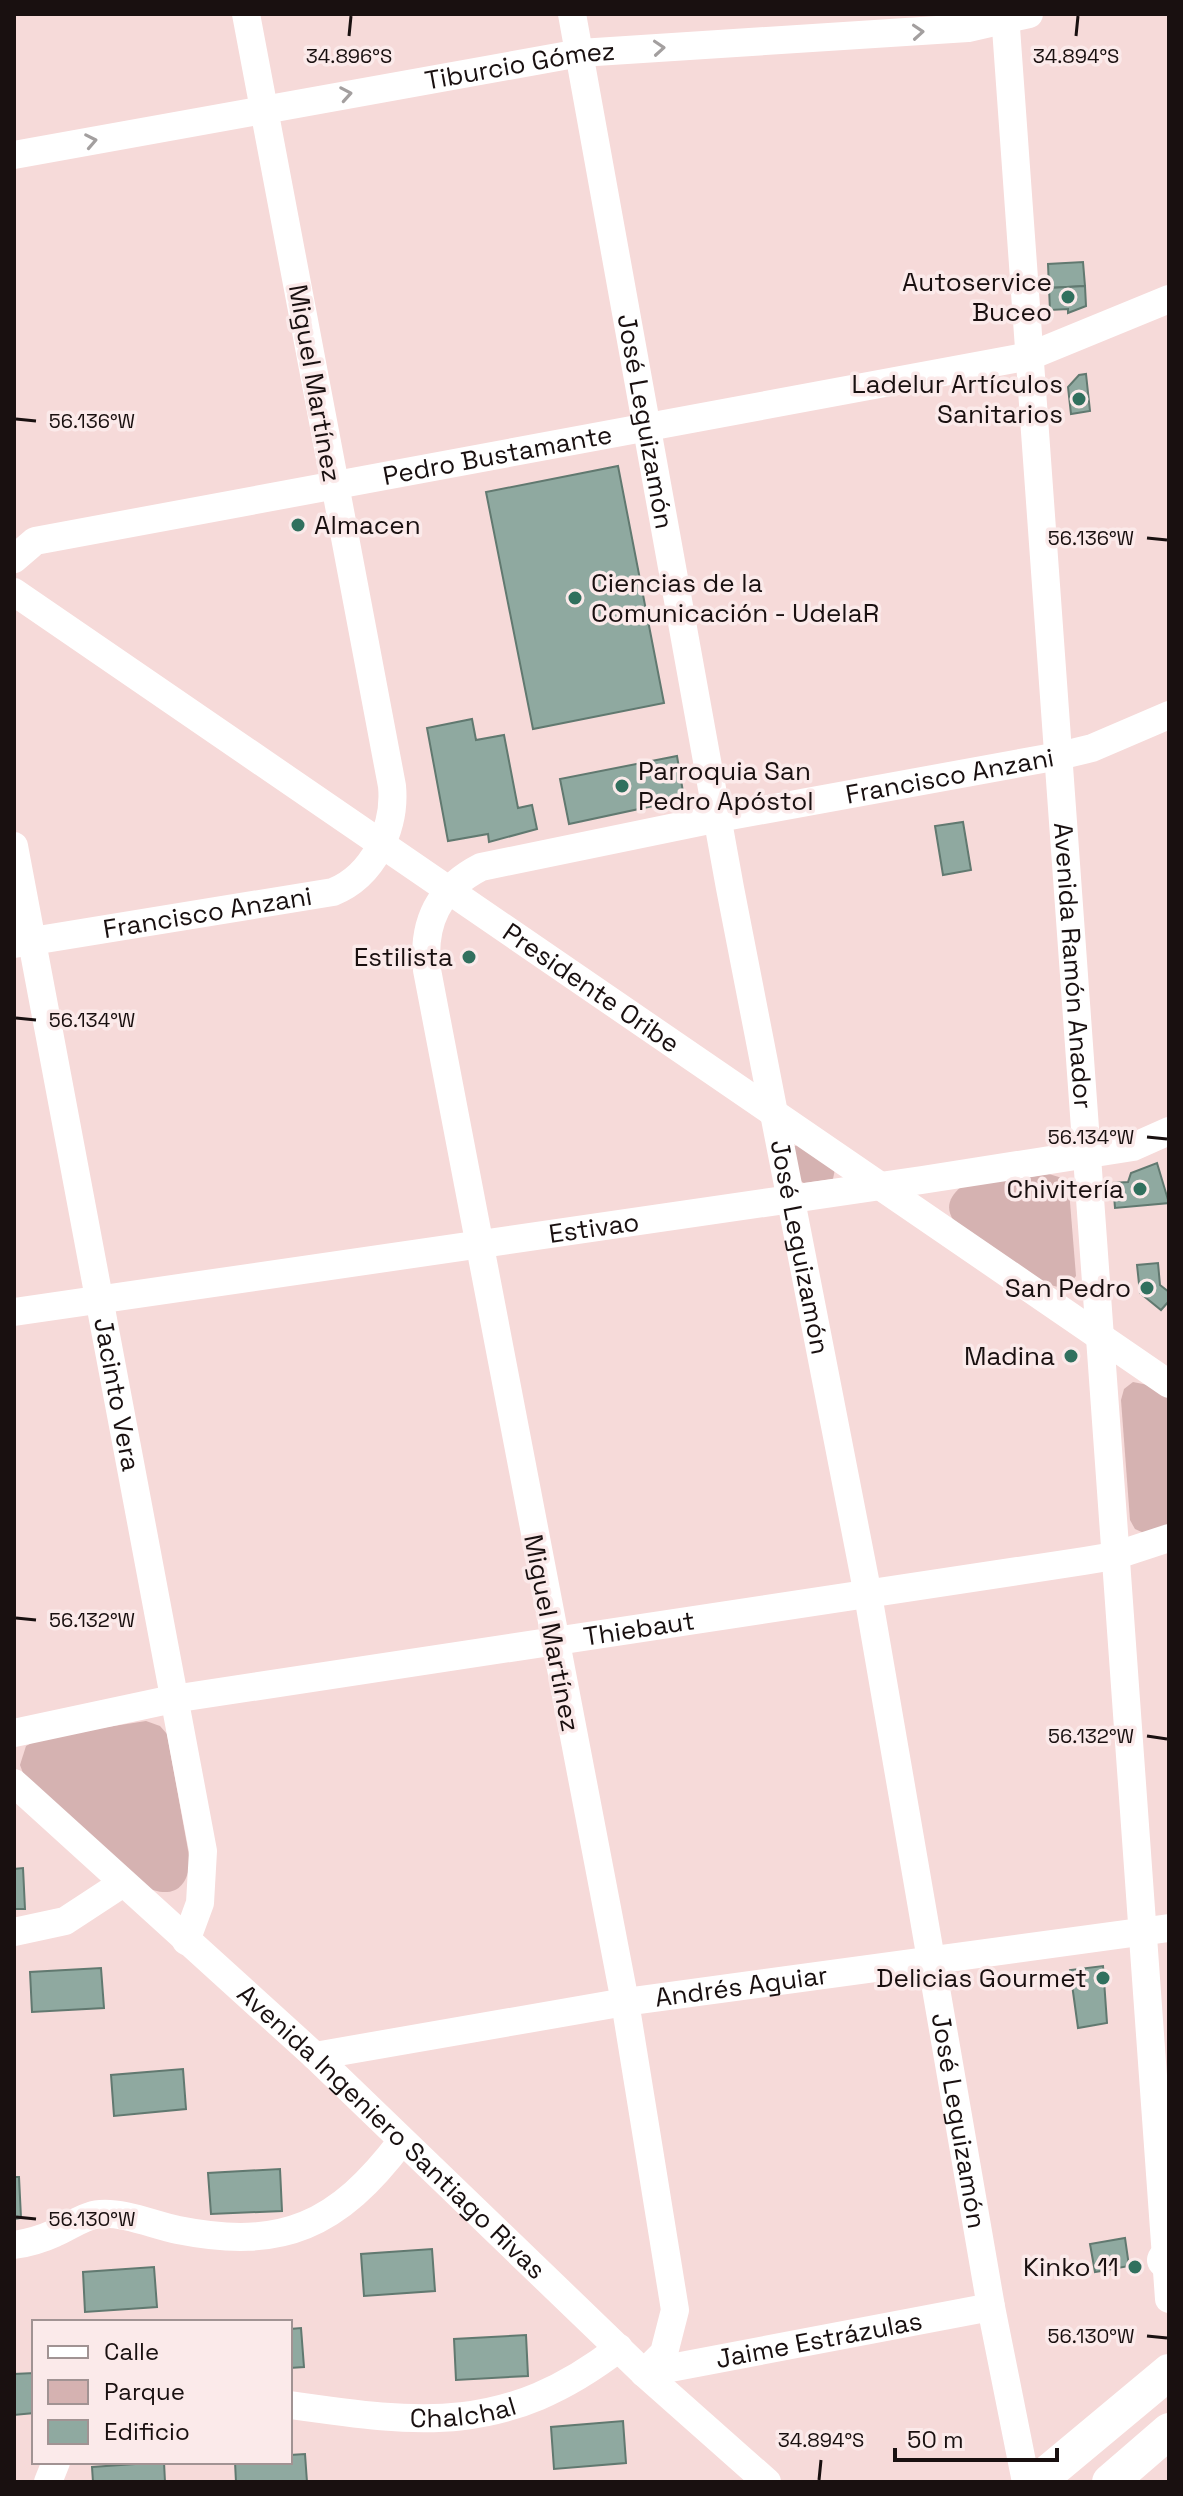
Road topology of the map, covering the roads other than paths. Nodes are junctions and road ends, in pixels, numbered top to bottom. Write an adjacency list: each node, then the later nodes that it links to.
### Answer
1 (246, 14): 5 (street, Miguel Martínez)
2 (572, 14): 4 (street, José Leguizamón)
3 (1014, 17): 4 (street, Tiburcio Gómez, one-way to 3); 8 (street, Avenida Ramón Anador)
4 (580, 53): 5 (street, Tiburcio Gómez, one-way to 4); 9 (street, José Leguizamón)
5 (265, 109): 6 (street, Tiburcio Gómez, one-way to 5); 10 (street, Miguel Martínez)
6 (14, 155)
7 (1169, 299): 8 (street, Pedro Bustamante)
8 (1030, 356): 9 (street, Pedro Bustamante); 14 (street, Avenida Ramón Anador)
9 (648, 428): 10 (street, Pedro Bustamante); 15 (street, José Leguizamón)
10 (333, 484): 11 (street, Pedro Bustamante); 16 (street, Miguel Martínez)
11 (14, 559)
12 (14, 592): 16 (street, Presidente Oribe)
13 (1169, 715): 14 (street, Francisco Anzani)
14 (1059, 756): 15 (street, Francisco Anzani); 22 (street, Avenida Ramón Anador)
15 (719, 818): 18 (street, Francisco Anzani); 20 (street, José Leguizamón)
16 (381, 845): 18 (street, Presidente Oribe); 19 (street, Francisco Anzani)
17 (14, 846): 19 (street, Jacinto Vera)
18 (448, 890): 20 (street, Presidente Oribe); 25 (street, Miguel Martínez)
19 (23, 943): 26 (street, Jacinto Vera)
20 (774, 1111): 23 (street, Presidente Oribe); 24 (street, José Leguizamón)
21 (1169, 1131): 22 (street, Estivao)
22 (1084, 1154): 23 (street, Estivao); 28 (street, Avenida Ramón Anador)
23 (881, 1186): 24 (street, Estivao); 28 (street, Presidente Oribe)
24 (791, 1200): 25 (street, Estivao); 32 (street, José Leguizamón)
25 (478, 1246): 26 (street, Estivao); 33 (street, Miguel Martínez)
26 (98, 1299): 27 (street, Estivao); 34 (street, Jacinto Vera)
27 (14, 1312)
28 (1100, 1337): 29 (street, Presidente Oribe); 31 (street, Avenida Ramón Anador)
29 (1169, 1384)
30 (1169, 1538): 31 (street, Thiebaut)
31 (1114, 1556): 32 (street, Thiebaut); 40 (street, Avenida Ramón Anador)
32 (868, 1595): 33 (street, Thiebaut); 42 (street, José Leguizamón)
33 (554, 1642): 34 (street, Thiebaut); 43 (street, Miguel Martínez)
34 (173, 1699): 35 (street, Thiebaut); 41 (street, Jacinto Vera)
35 (14, 1733)
36 (14, 1783): 37 (street, Avenida Ingeniero Santiago Rivas)
37 (123, 1883): 39 (street); 41 (street, Avenida Ingeniero Santiago Rivas)
38 (1169, 1928): 40 (street, Andrés Aguiar)
39 (14, 1932)
40 (1141, 1932): 42 (street, Andrés Aguiar); 47 (street, Avenida Ramón Anador)
41 (186, 1941): 44 (street, Avenida Ingeniero Santiago Rivas)
42 (933, 1962): 43 (street, Andrés Aguiar); 49 (street, José Leguizamón)
43 (625, 2002): 44 (street, Andrés Aguiar); 52 (street, Miguel Martínez)
44 (315, 2056): 45 (street, Avenida Ingeniero Santiago Rivas)
45 (401, 2142): 46 (street); 50 (street, Avenida Ingeniero Santiago Rivas)
46 (14, 2245)
47 (1167, 2260): 48 (street, Avenida Ramón Anador)
48 (1169, 2299)
49 (991, 2307): 52 (street, Jaime Estrázulas); 56 (street, José Leguizamón)
50 (619, 2348): 52 (street, Avenida Ingeniero Santiago Rivas); 53 (street, Chalchal)
51 (1169, 2372): 57 (main road)
52 (644, 2373): 55 (street, Avenida Ingeniero Santiago Rivas)
53 (292, 2405)
54 (1169, 2431): 58 (main road)
55 (767, 2482)
56 (1026, 2482)
57 (1037, 2482)
58 (1110, 2482)

